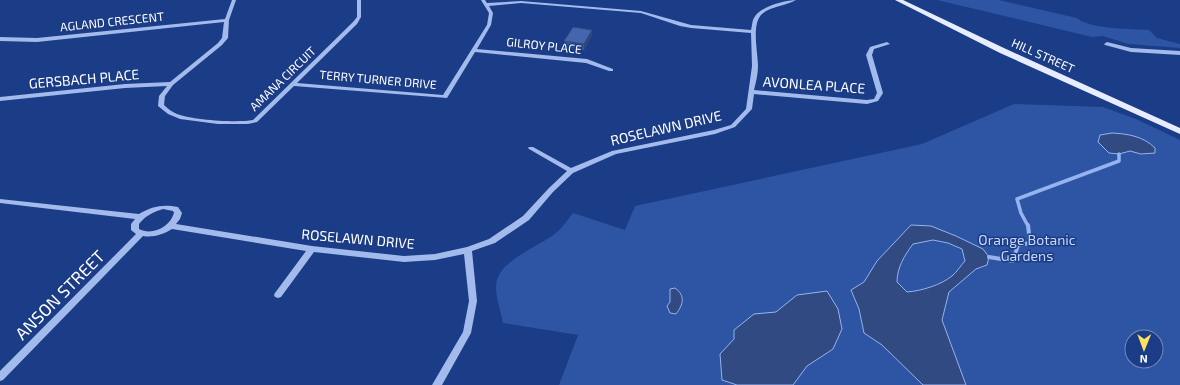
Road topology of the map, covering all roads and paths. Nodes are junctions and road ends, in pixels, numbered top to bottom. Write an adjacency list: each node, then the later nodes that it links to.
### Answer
1 (234, 0): 6 (street, AMANA CIRCUIT)
2 (360, 0): 15 (street, AMANA CIRCUIT)
3 (794, 0): 7 (street, ROSELAWN DRIVE)
4 (898, 0): 18 (main road, HILL STREET)
5 (485, 2): 7 (street); 11 (street, TERRY TURNER DRIVE)
6 (226, 20): 8 (street, AGLAND CRESCENT); 14 (street, AMANA CIRCUIT)
7 (753, 32): 16 (street, ROSELAWN DRIVE)
8 (0, 39)
9 (887, 44): 16 (street, AVONLEA PLACE)
10 (1106, 44): 12 (street)
11 (474, 50): 13 (street, GILROY PLACE); 15 (street, TERRY TURNER DRIVE)
12 (1180, 53)
13 (611, 70)
14 (171, 84): 15 (street, AMANA CIRCUIT); 17 (street, GERSBACH PLACE)
15 (295, 84)
16 (752, 92): 20 (street, ROSELAWN DRIVE)
17 (0, 99)
18 (1180, 132)
19 (532, 148): 20 (street)
20 (570, 171): 27 (street, ROSELAWN DRIVE)
21 (4, 202): 22 (street); 23 (street)
22 (0, 208)
23 (140, 217): 24 (street); 25 (street)
24 (170, 226): 25 (street); 26 (street, ROSELAWN DRIVE)
25 (142, 234): 29 (street, ANSON STREET)
26 (312, 249): 27 (street, ROSELAWN DRIVE); 28 (street)
27 (468, 250): 30 (street)
28 (278, 295)
29 (0, 377)
30 (437, 385)

